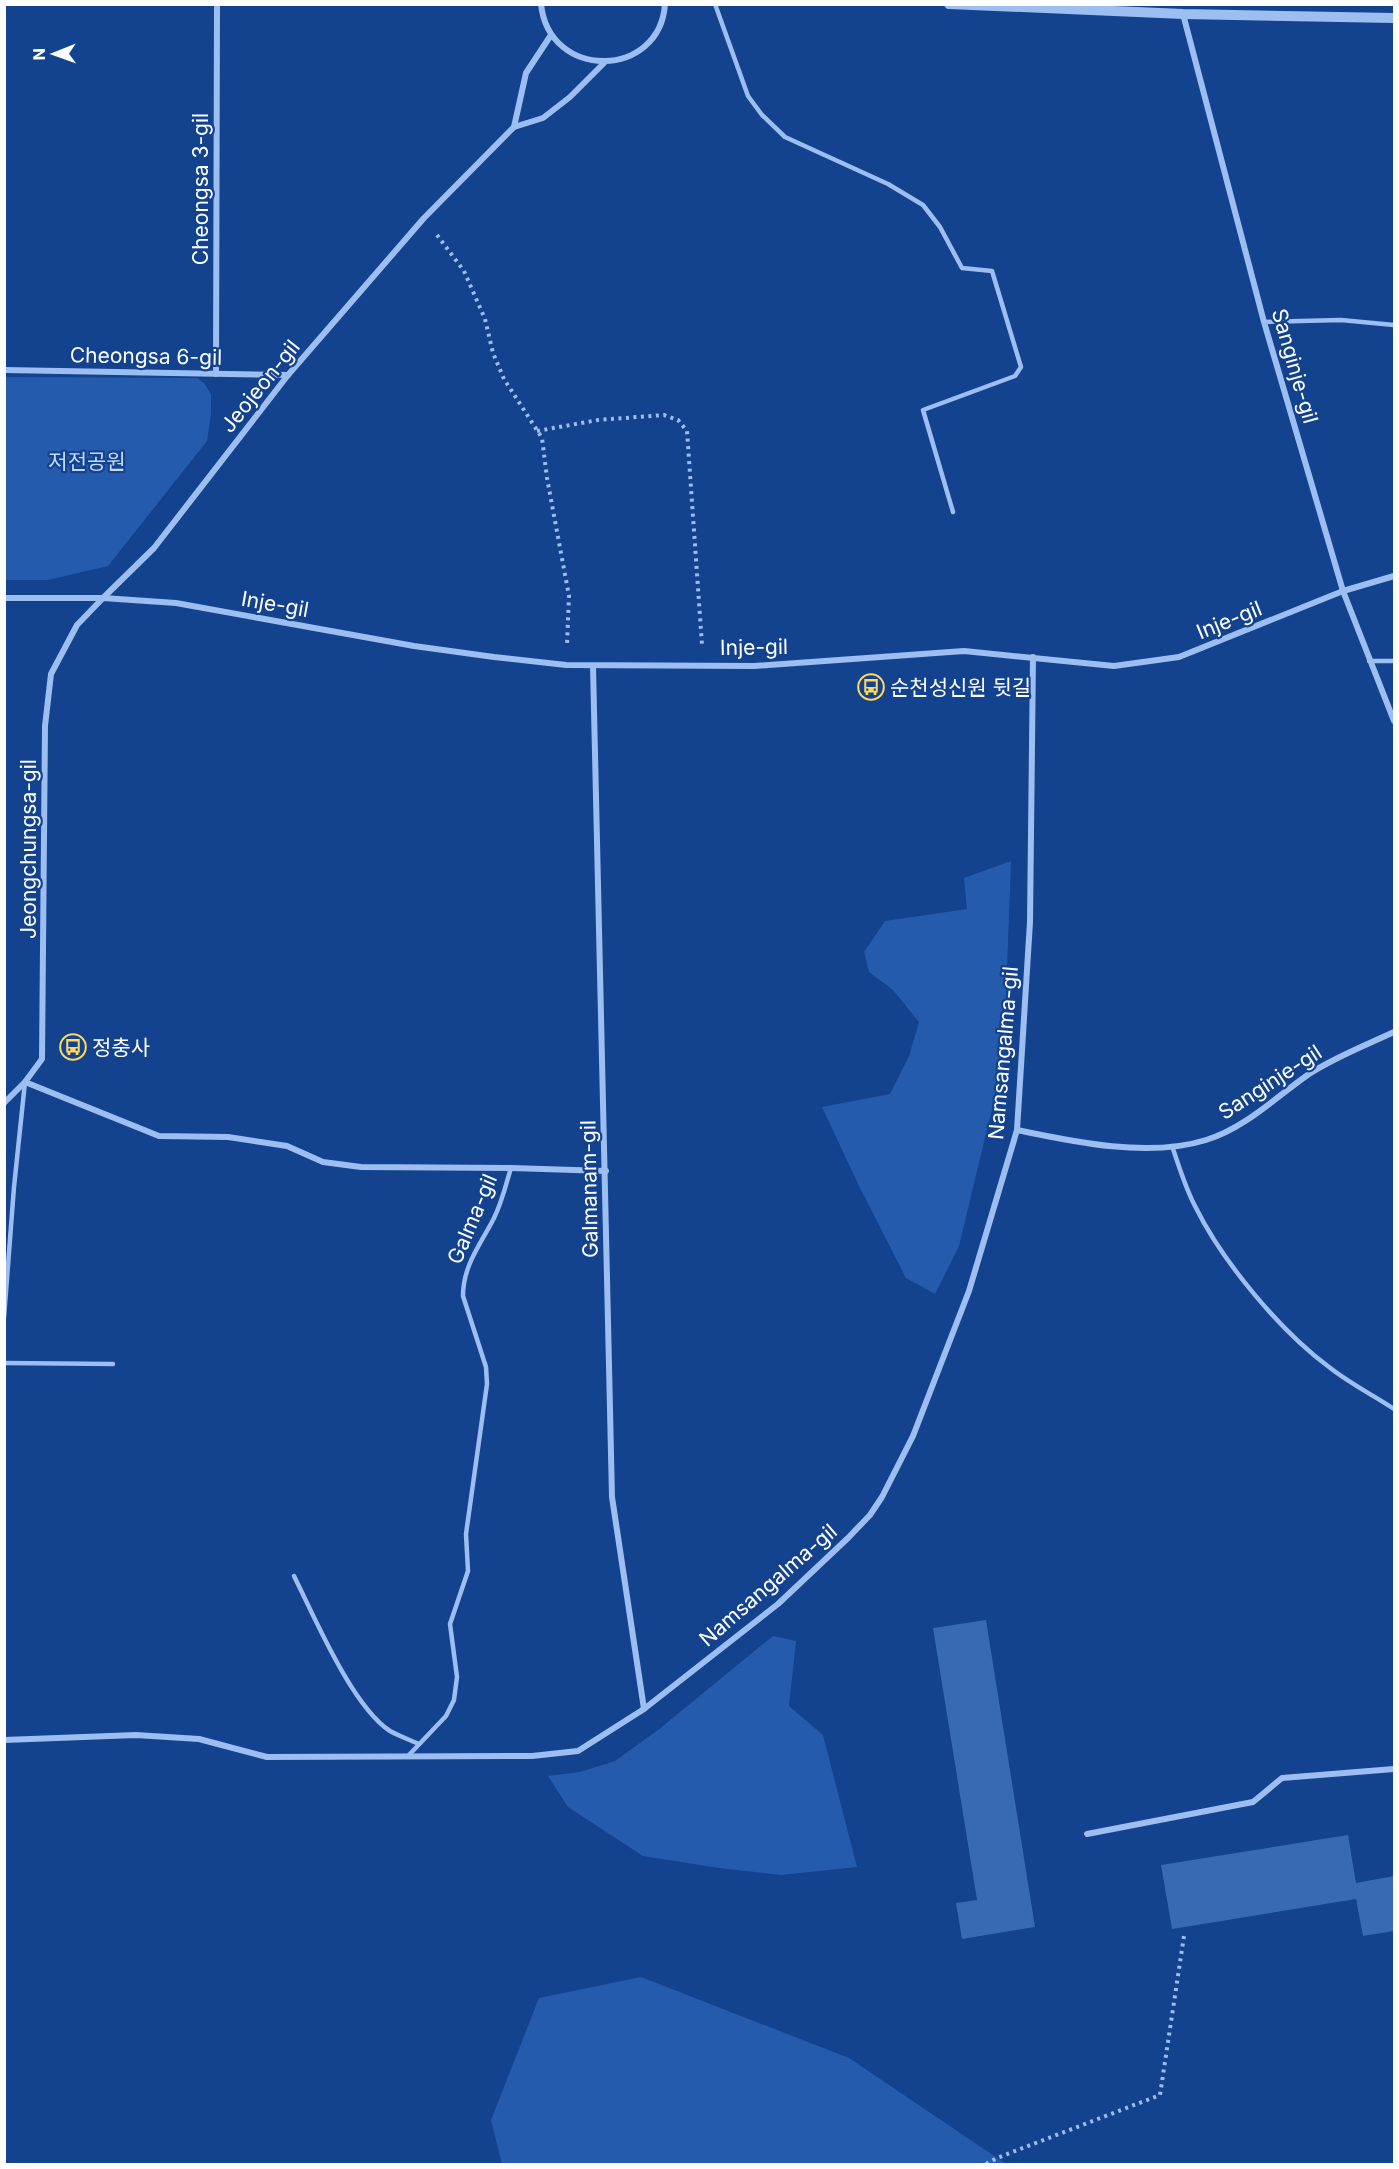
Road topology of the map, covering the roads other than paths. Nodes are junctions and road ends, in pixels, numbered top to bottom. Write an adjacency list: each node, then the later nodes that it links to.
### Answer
1 (217, 4): 14 (street, Cheongsa 3-gil)
2 (541, 4): 8 (street)
3 (665, 4): 9 (street)
4 (715, 4): 16 (lane)
5 (949, 4): 6 (street)
6 (1183, 14): 7 (street); 11 (street, Sanginje-gil)
7 (1395, 18)
8 (551, 35): 9 (street); 10 (street)
9 (604, 63): 10 (street, Jeojeon-gil)
10 (514, 127): 15 (street, Jeojeon-gil)
11 (1264, 322): 12 (lane); 18 (street, Sanginje-gil)
12 (1395, 325)
13 (4, 370): 14 (street, Cheongsa 6-gil)
14 (216, 374): 15 (street, Cheongsa 6-gil)
15 (288, 375): 20 (street, Jeojeon-gil)
16 (953, 512)
17 (1395, 576): 18 (street, Inje-gil)
18 (1343, 591): 21 (street, Inje-gil); 22 (street, Sanginje-gil)
19 (4, 598): 20 (street)
20 (104, 598): 24 (street, Inje-gil); 27 (street, Jeongchungsa-gil)
21 (1033, 657): 24 (street, Inje-gil); 29 (street, Namsangalma-gil)
22 (1369, 661): 23 (lane); 25 (street, Sanginje-gil)
23 (1395, 661)
24 (593, 666): 32 (street, Galmanam-gil)
25 (1395, 721)
26 (1395, 1032): 30 (street, Sanginje-gil)
27 (25, 1082): 28 (street, Jeongchungsa-gil); 31 (street, Galma-gil); 33 (lane)
28 (4, 1103)
29 (1017, 1130): 30 (street, Sanginje-gil); 38 (street, Namsangalma-gil)
30 (1172, 1146): 36 (lane)
31 (511, 1168): 32 (street); 40 (lane, Galma-gil)
32 (606, 1170): 38 (street, Galmanam-gil)
33 (4, 1318)
34 (4, 1363): 35 (lane)
35 (113, 1364)
36 (1395, 1409)
37 (294, 1576): 40 (lane)
38 (644, 1709): 41 (street, Namsangalma-gil)
39 (4, 1740): 41 (street, Namsangalma-gil)
40 (419, 1744): 41 (lane, Galma-gil)
41 (407, 1757)
42 (1395, 1769): 43 (street)
43 (1087, 1834)

